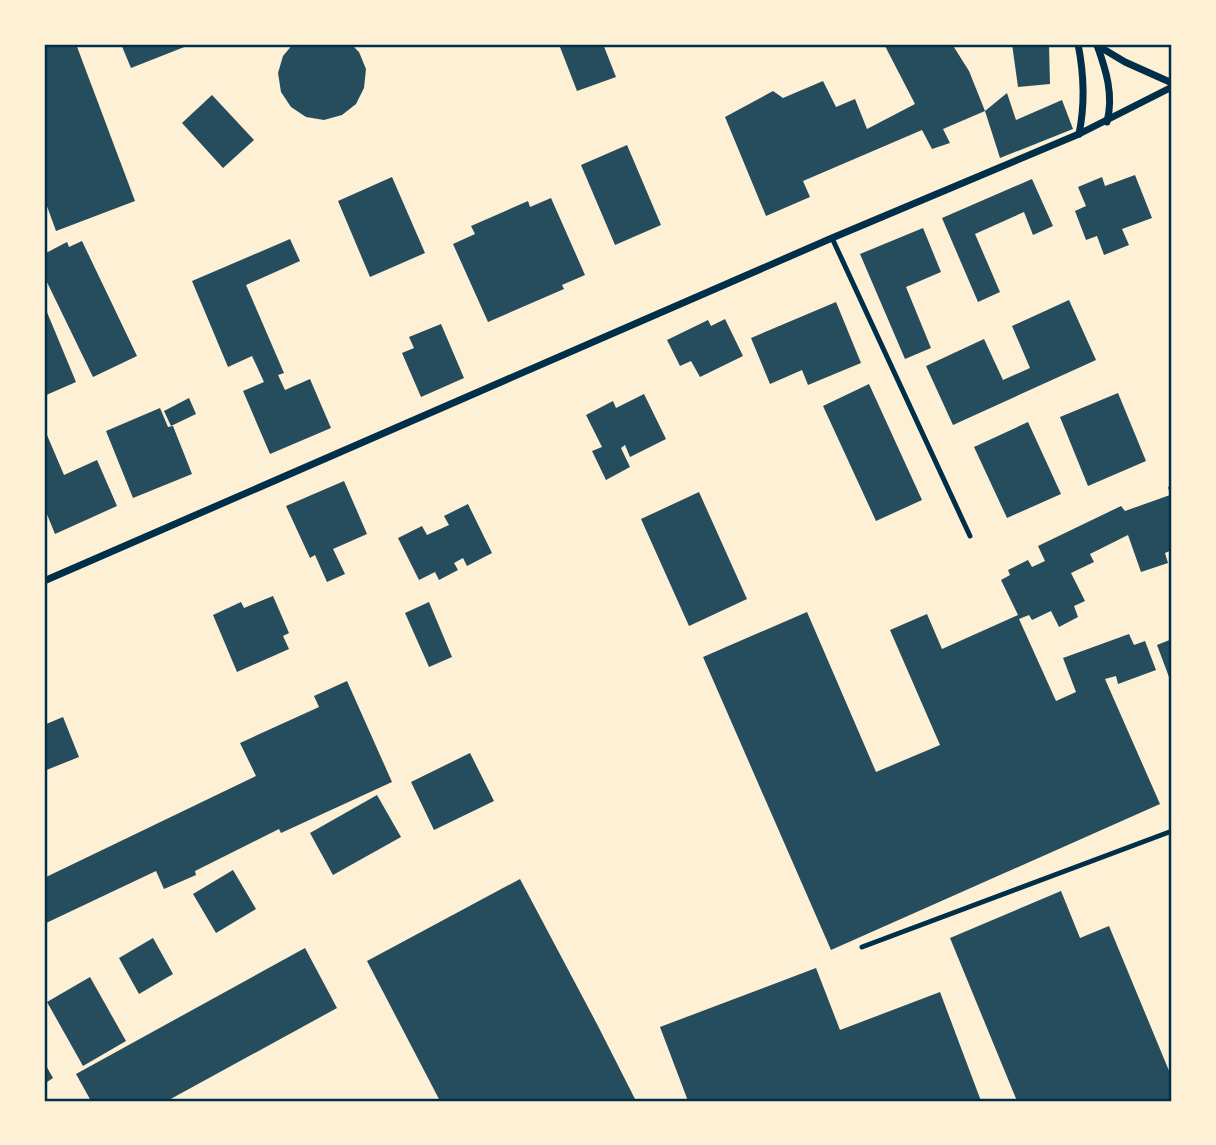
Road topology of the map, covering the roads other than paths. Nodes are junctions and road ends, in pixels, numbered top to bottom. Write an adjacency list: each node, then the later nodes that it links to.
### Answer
1 (1078, 44): 5 (street)
2 (1096, 44): 3 (street); 4 (street)
3 (1172, 85): 4 (street)
4 (1107, 122): 5 (street)
5 (1079, 134): 6 (street)
6 (832, 238): 7 (lane); 8 (street)
7 (970, 536)
8 (44, 581)
9 (1172, 831): 10 (lane)
10 (862, 947)

